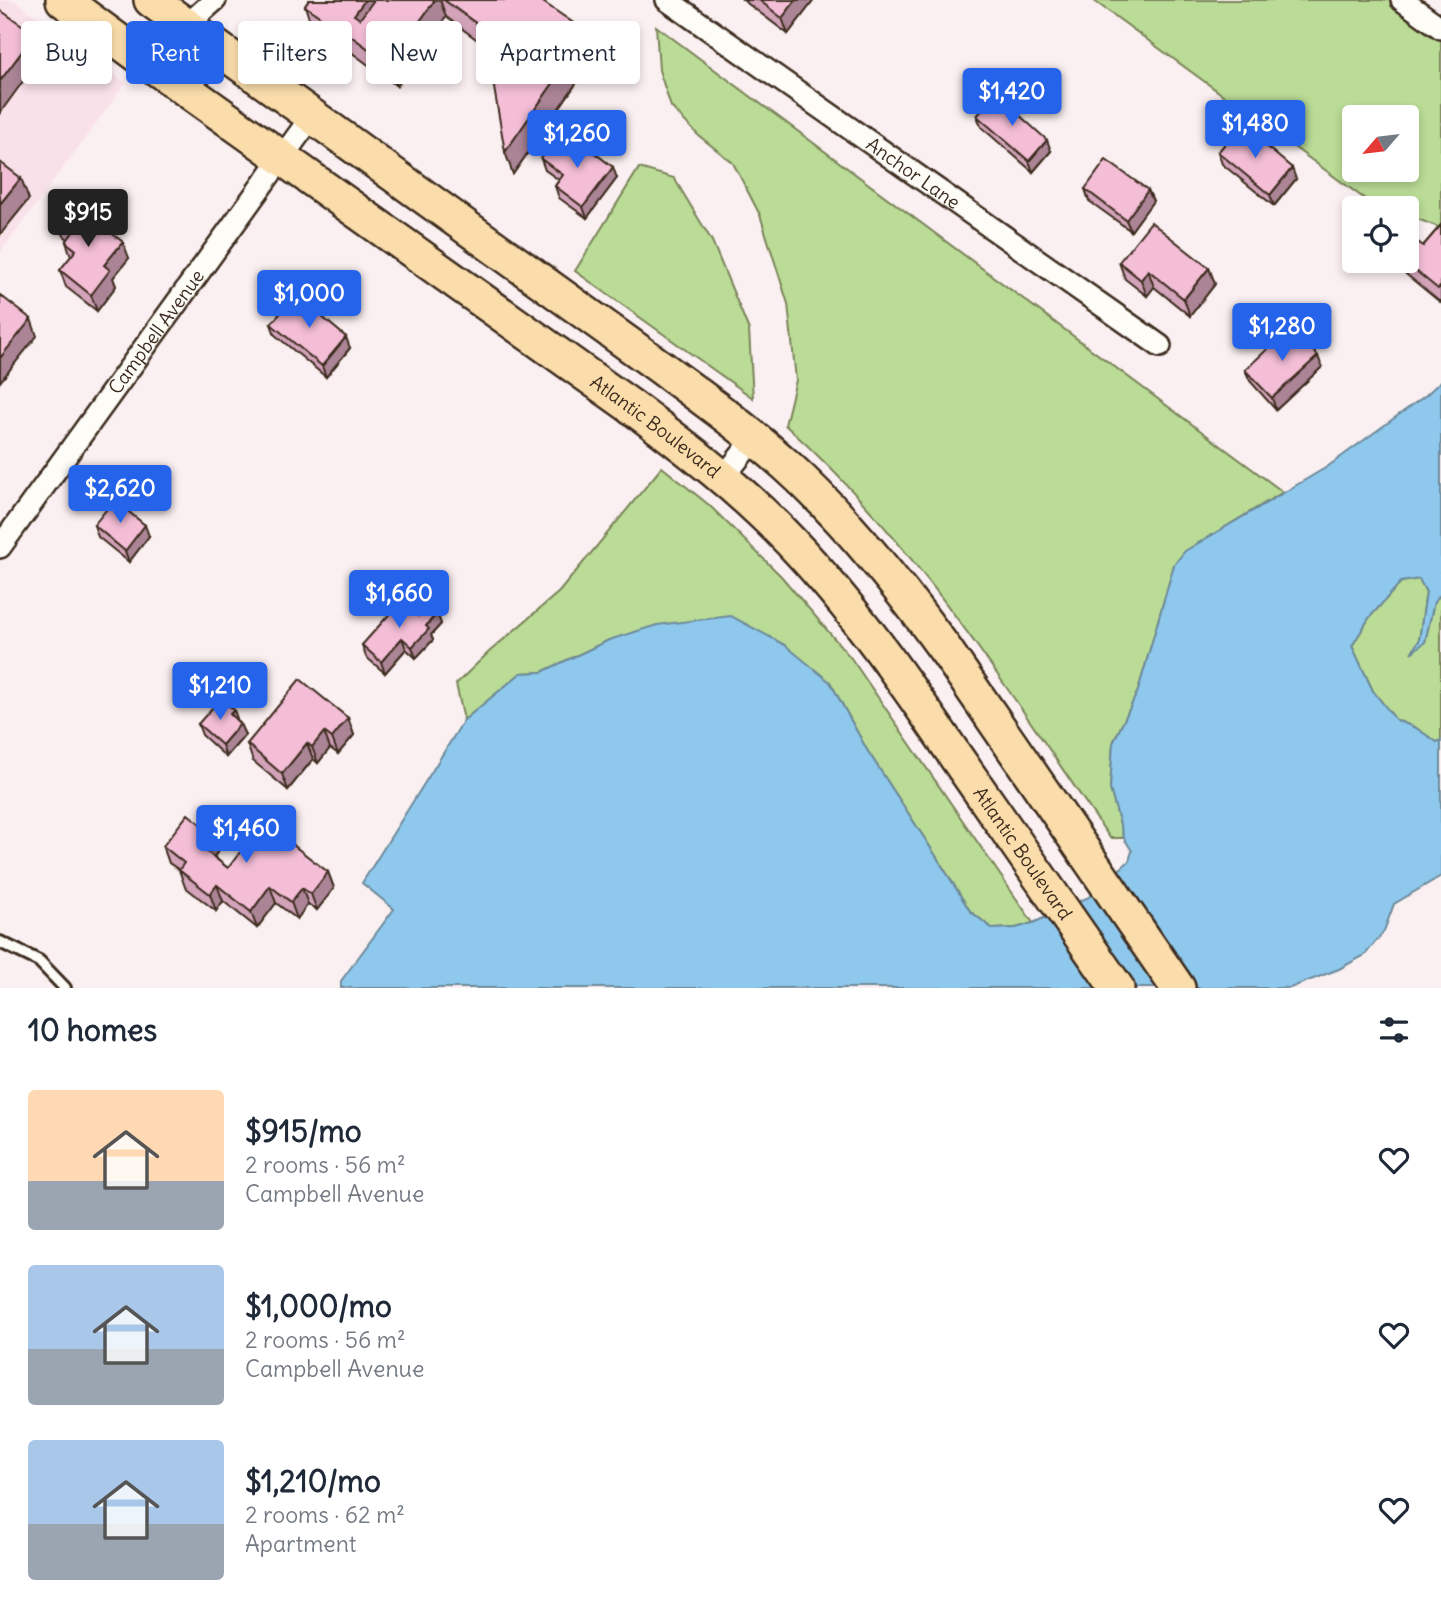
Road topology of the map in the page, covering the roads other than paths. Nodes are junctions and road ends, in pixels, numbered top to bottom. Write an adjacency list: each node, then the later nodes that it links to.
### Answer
1 (63, 0): 9 (main road, Atlantic Boulevard)
2 (151, 0): 6 (main road)
3 (215, 0): 7 (street)
4 (667, 0): 14 (street, Anchor Lane)
5 (1402, 0): 8 (street)
6 (180, 21)
7 (191, 21)
8 (1441, 28)
9 (126, 46)
10 (224, 52): 12 (main road)
11 (178, 84): 13 (main road, Atlantic Boulevard)
12 (312, 116): 13 (street, Campbell Avenue); 15 (main road)
13 (281, 158): 16 (main road, Atlantic Boulevard); 17 (street, Campbell Avenue)
14 (1160, 346)
15 (754, 439): 16 (street); 21 (main road)
16 (722, 479): 20 (main road, Atlantic Boulevard)
17 (0, 547)
18 (0, 942): 19 (lane)
19 (65, 988)
20 (1117, 988)
21 (1178, 988)

